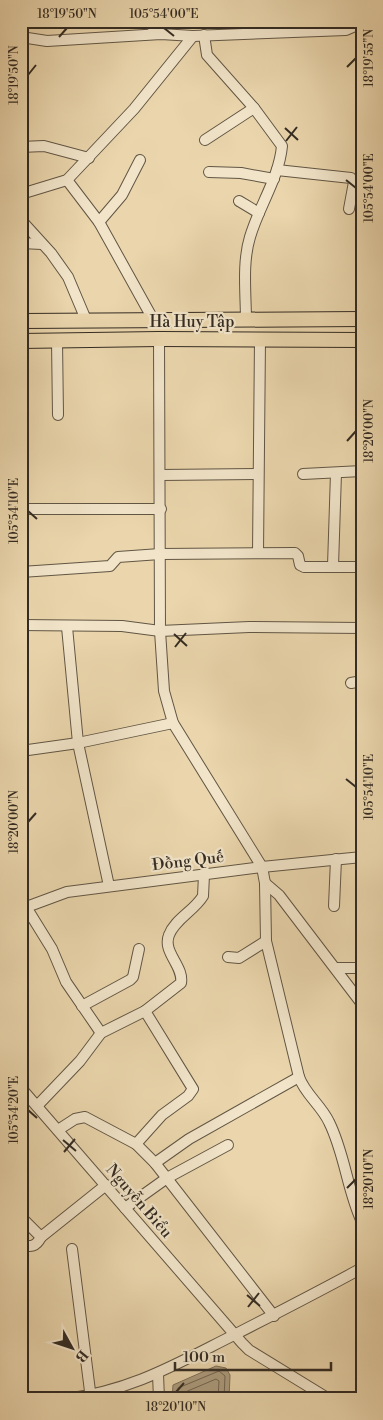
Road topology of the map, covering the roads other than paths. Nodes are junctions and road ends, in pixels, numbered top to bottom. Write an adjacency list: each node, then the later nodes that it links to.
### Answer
1 (146, 21): 3 (street)
2 (362, 23): 4 (street)
3 (161, 34): 4 (street); 5 (street)
4 (198, 36): 6 (street); 9 (street)
5 (21, 37)
6 (254, 108): 7 (street); 12 (street)
7 (205, 140)
8 (21, 146): 9 (street)
9 (89, 158): 13 (street)
10 (140, 160): 19 (street)
11 (210, 172): 12 (street)
12 (275, 174): 16 (street); 17 (street)
13 (67, 180): 14 (street); 19 (street)
14 (21, 194)
15 (239, 201): 17 (street)
16 (350, 209)
17 (259, 213): 25 (street)
18 (21, 220): 21 (street)
19 (99, 222): 24 (street)
20 (21, 243): 21 (street)
21 (42, 244): 26 (street)
22 (362, 320): 25 (main road, Hà Huy Tập)
23 (21, 321): 26 (main road, Hà Huy Tập)
24 (154, 321): 25 (main road, Hà Huy Tập); 26 (main road, Hà Huy Tập); 27 (main road)
25 (246, 321)
26 (87, 322)
27 (159, 339): 28 (main road, Hà Huy Tập); 31 (main road, Hà Huy Tập); 37 (street)
28 (260, 339): 29 (main road, Hà Huy Tập); 35 (street)
29 (362, 340)
30 (21, 341): 31 (main road, Hà Huy Tập)
31 (57, 341): 32 (street)
32 (58, 415)
33 (362, 471): 34 (street)
34 (336, 472): 36 (street); 42 (street)
35 (258, 474): 37 (street); 40 (street)
36 (303, 474)
37 (160, 475): 39 (street)
38 (21, 508): 39 (street)
39 (161, 509): 41 (street)
40 (258, 553): 41 (street); 42 (street)
41 (160, 554): 44 (street); 48 (street)
42 (333, 566): 43 (street)
43 (362, 567)
44 (21, 572)
45 (21, 625): 46 (street)
46 (67, 627): 48 (street); 50 (street)
47 (362, 628): 48 (street)
48 (160, 631): 49 (street)
49 (173, 723): 50 (street); 54 (street)
50 (78, 743): 51 (street); 57 (street)
51 (21, 751)
52 (362, 857): 53 (street, Đồng Quế)
53 (336, 858): 54 (street, Đồng Quế); 58 (street)
54 (262, 867): 55 (street, Đồng Quế); 56 (street)
55 (204, 875): 57 (street, Đồng Quế); 67 (street)
56 (265, 883): 60 (street); 63 (street)
57 (109, 886): 59 (street, Đồng Quế)
58 (334, 906)
59 (24, 908): 66 (street)
60 (266, 941): 62 (street); 69 (street)
61 (139, 949): 66 (street)
62 (228, 957)
63 (336, 968): 64 (street); 65 (street)
64 (362, 968)
65 (362, 1004)
66 (82, 1006): 68 (street)
67 (145, 1011): 68 (street); 73 (street)
68 (101, 1033): 71 (street)
69 (300, 1077): 75 (street); 80 (street)
70 (21, 1088): 71 (street, Nguyễn Biểu)
71 (38, 1106): 72 (street, Nguyễn Biểu)
72 (58, 1130): 73 (street); 77 (street, Nguyễn Biểu)
73 (136, 1144): 75 (street)
74 (228, 1144): 76 (street)
75 (155, 1162): 76 (street)
76 (167, 1178): 78 (street); 85 (street)
77 (106, 1185): 78 (street, Nguyễn Biểu); 81 (street)
78 (125, 1208): 86 (street, Nguyễn Biểu)
79 (21, 1218): 81 (street)
80 (362, 1222)
81 (41, 1238): 82 (street)
82 (21, 1245)
83 (72, 1249): 88 (street)
84 (362, 1268): 85 (street)
85 (274, 1316): 86 (street)
86 (234, 1335): 87 (street); 91 (street, Nguyễn Biểu)
87 (158, 1374): 88 (street); 90 (street)
88 (91, 1397): 89 (street)
89 (65, 1399)
90 (159, 1399)
91 (329, 1399)

